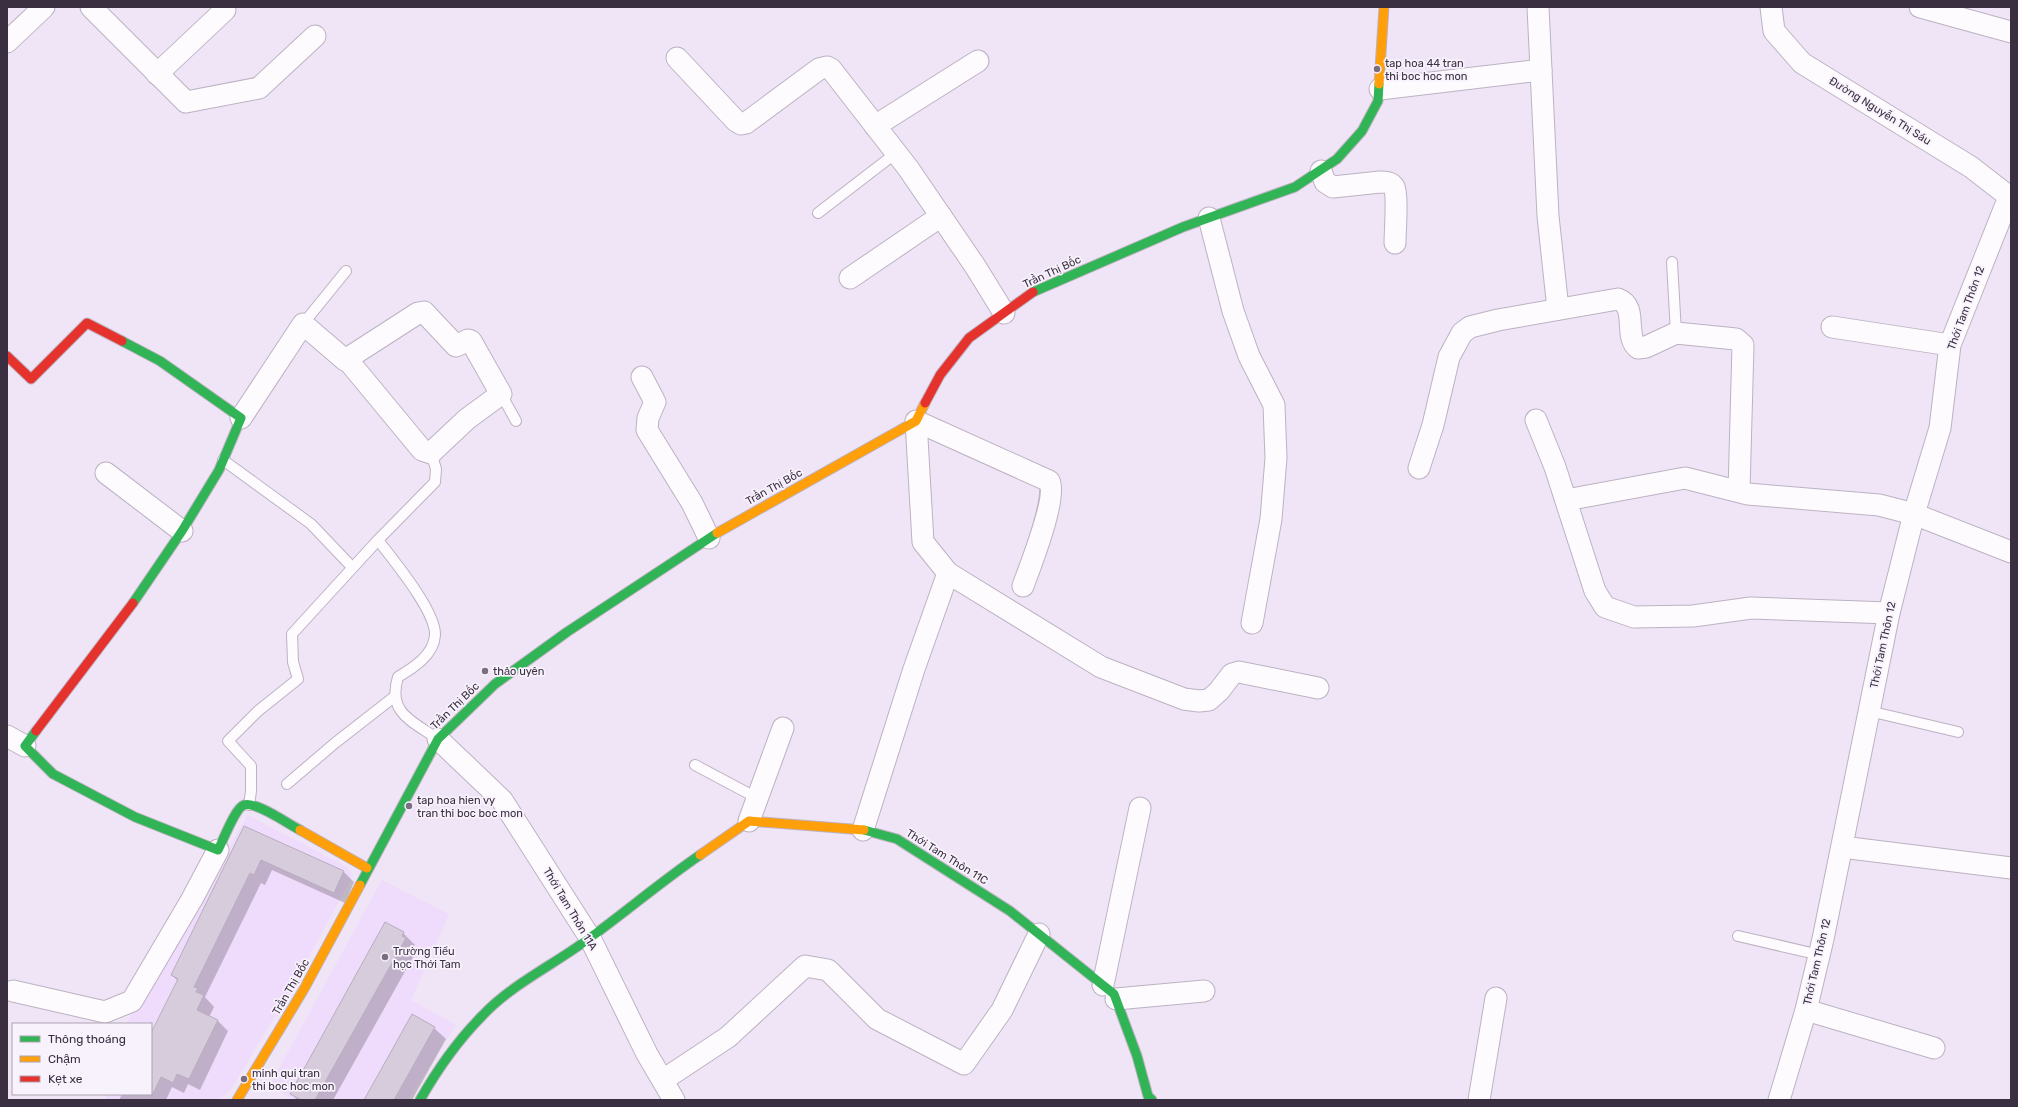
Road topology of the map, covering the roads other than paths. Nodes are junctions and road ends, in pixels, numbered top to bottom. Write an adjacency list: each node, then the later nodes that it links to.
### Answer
1 (44, 7): 10 (street)
2 (91, 7): 14 (street)
3 (1384, 7): 15 (street, Trần Thị Bốc)
4 (1538, 7): 13 (street)
5 (1771, 7): 19 (street, Đường Nguyễn Thị Sáu)
6 (1920, 7): 8 (street)
7 (225, 10): 14 (street)
8 (2011, 32)
9 (315, 36): 14 (street)
10 (7, 42)
11 (677, 58): 16 (street)
12 (978, 61): 16 (street)
13 (1541, 70): 15 (street); 27 (street)
14 (157, 74)
15 (1380, 89): 18 (street, Trần Thị Bốc)
16 (875, 126): 17 (street)
17 (896, 153): 20 (lane); 21 (street)
18 (1322, 171): 22 (street, Trần Thị Bốc); 23 (street)
19 (2010, 197): 32 (street, Thới Tam Thôn 12)
20 (818, 213)
21 (941, 216): 26 (street); 28 (street)
22 (1209, 218): 28 (street, Trần Thị Bốc); 56 (street)
23 (1395, 243)
24 (1672, 262): 31 (lane)
25 (346, 271): 29 (lane)
26 (850, 278)
27 (1558, 310): 31 (street); 43 (street)
28 (1004, 313): 40 (street, Trần Thị Bốc)
29 (303, 324): 34 (street); 37 (street)
30 (1832, 327): 32 (street)
31 (1676, 333): 45 (street)
32 (1950, 345): 47 (street, Thới Tam Thôn 12)
33 (7, 356): 37 (street)
34 (345, 360): 36 (street); 41 (street)
35 (642, 377): 49 (street)
36 (501, 394): 39 (lane); 41 (street)
37 (241, 418): 42 (street)
38 (1536, 420): 46 (street)
39 (516, 421)
40 (916, 421): 49 (street, Trần Thị Bốc); 53 (street); 54 (street)
41 (431, 452): 50 (lane)
42 (223, 460): 48 (street); 52 (lane)
43 (1419, 468)
44 (106, 473): 48 (street)
45 (1739, 491): 46 (street); 47 (street)
46 (1566, 500): 55 (street)
47 (1914, 514): 51 (street); 55 (street, Thới Tam Thôn 12)
48 (182, 531): 64 (street)
49 (709, 538): 63 (street, Trần Thị Bốc)
50 (378, 540): 52 (lane); 58 (lane)
51 (2011, 552)
52 (352, 567): 68 (lane)
53 (948, 573): 57 (street); 71 (street)
54 (1023, 586)
55 (1889, 613): 59 (street, Thới Tam Thôn 12)
56 (1252, 623)
57 (1318, 688)
58 (394, 697): 63 (lane); 66 (lane)
59 (1869, 711): 61 (lane); 72 (street, Thới Tam Thôn 12)
60 (783, 728): 67 (street)
61 (1958, 732)
62 (7, 736): 64 (street)
63 (438, 739): 74 (street, Trần Thị Bốc); 78 (street, Thới Tam Thôn 11A)
64 (25, 746): 73 (street)
65 (695, 765): 67 (lane)
66 (287, 784)
67 (757, 798): 70 (street)
68 (249, 805): 73 (street); 74 (street)
69 (1140, 808): 82 (street)
70 (749, 821): 71 (street, Thới Tam Thôn 11C); 78 (street)
71 (863, 830): 76 (street, Thới Tam Thôn 11C)
72 (1842, 847): 75 (street); 79 (street, Thới Tam Thôn 12)
73 (218, 850): 80 (street)
74 (367, 868): 87 (street, Trần Thị Bốc)
75 (2011, 868)
76 (1039, 934): 82 (street, Thới Tam Thôn 11C); 86 (street)
77 (1738, 936): 79 (lane)
78 (590, 938): 86 (street, Thới Tam Thôn 11A); 88 (street)
79 (1820, 955): 84 (street, Thới Tam Thôn 12)
80 (13, 991)
81 (1204, 991): 82 (street)
82 (1110, 992): 90 (street)
83 (1496, 998): 91 (street)
84 (1806, 1010): 85 (street); 92 (street, Thới Tam Thôn 12)
85 (1934, 1048)
86 (663, 1080): 89 (street, Thới Tam Thôn 11A)
87 (237, 1100)
88 (420, 1100)
89 (674, 1100)
90 (1152, 1100)
91 (1479, 1100)
92 (1779, 1100)

